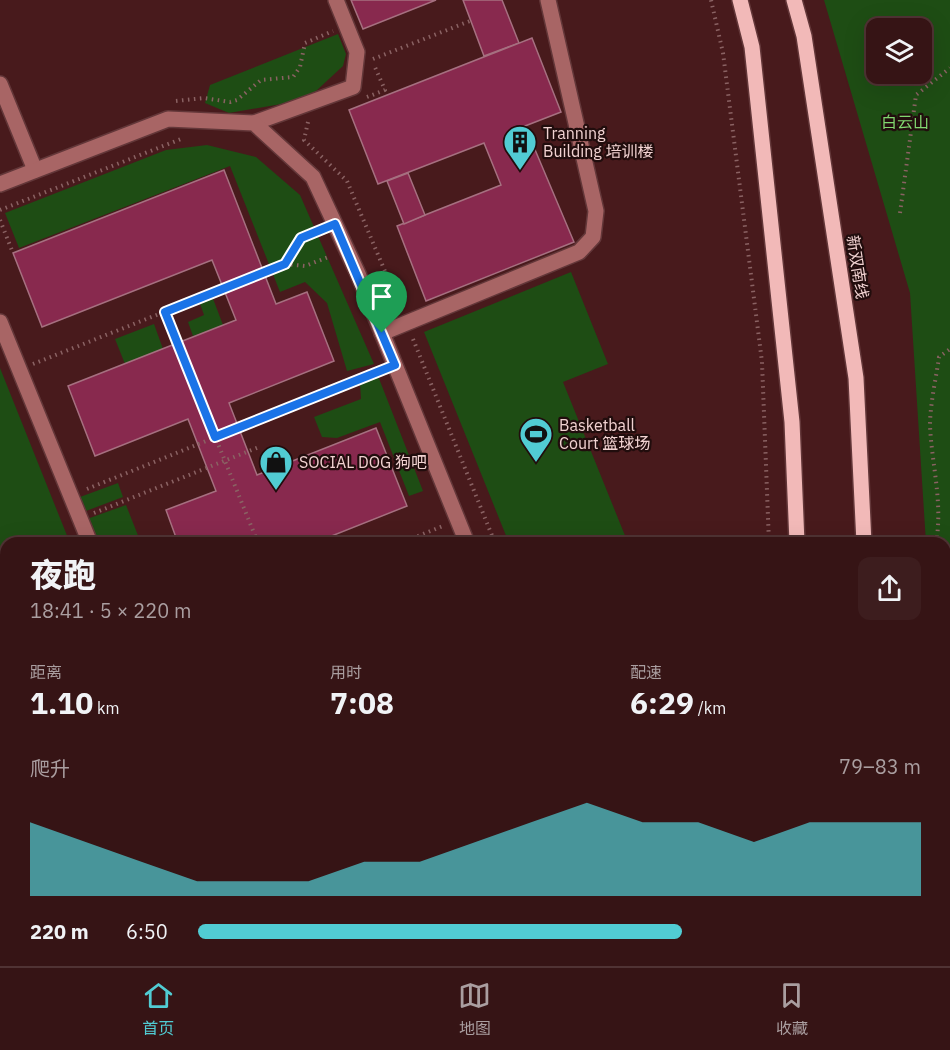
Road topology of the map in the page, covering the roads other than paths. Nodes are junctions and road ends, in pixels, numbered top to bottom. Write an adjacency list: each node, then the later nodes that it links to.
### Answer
1 (336, 0): 6 (street)
2 (548, 0): 10 (street)
3 (740, 0): 13 (main road)
4 (794, 0): 14 (main road, 新双南线)
5 (0, 84): 7 (street)
6 (255, 123): 7 (street); 10 (street)
7 (35, 170): 8 (street)
8 (0, 184)
9 (0, 322): 11 (street)
10 (382, 333): 12 (street)
11 (88, 537)
12 (465, 537)
13 (797, 537)
14 (864, 537)

